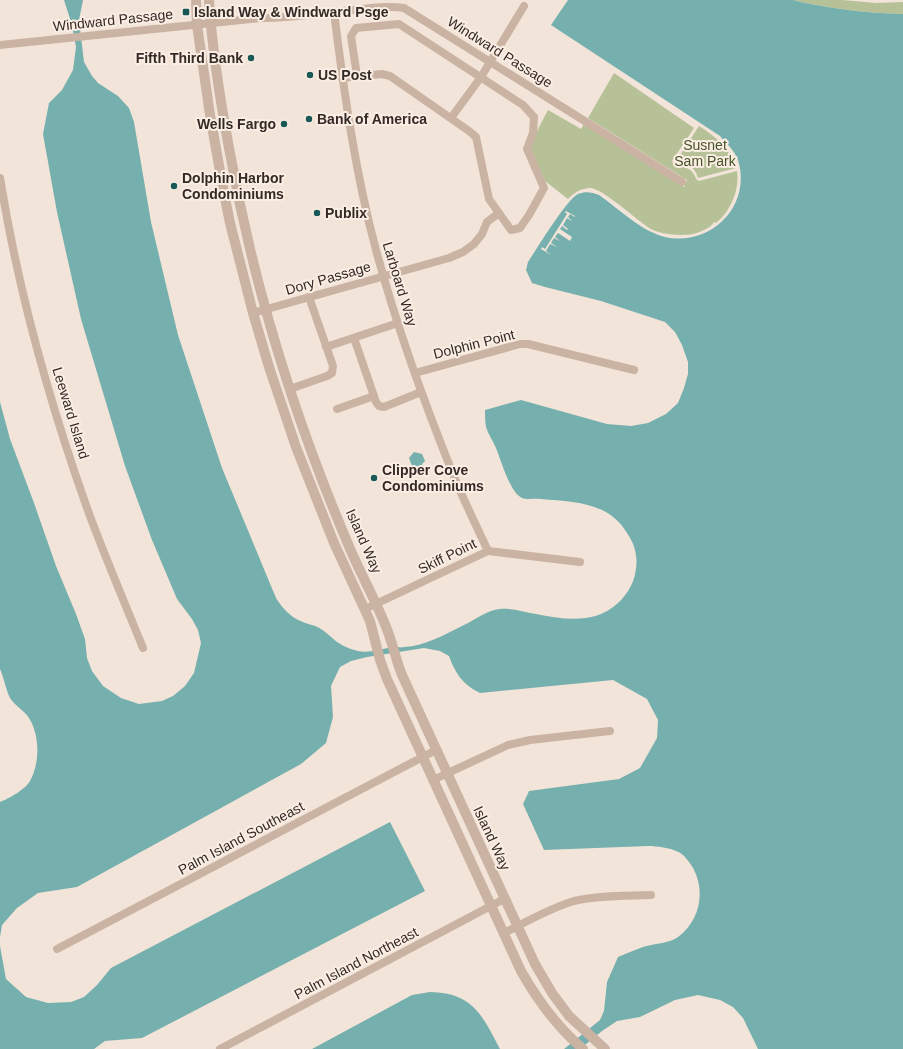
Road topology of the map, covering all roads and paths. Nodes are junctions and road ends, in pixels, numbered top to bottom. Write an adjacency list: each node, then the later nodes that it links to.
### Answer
1 (196, 0): 6 (street, Island Way)
2 (209, 0): 5 (street, Island Way)
3 (524, 6): 8 (street)
4 (334, 12): 5 (street, Windward Passage); 8 (street, Windward Passage); 11 (street, Larboard Way)
5 (211, 23): 6 (street, Windward Passage); 18 (street, Island Way)
6 (197, 25): 7 (street, Windward Passage); 19 (street, Island Way)
7 (0, 45)
8 (491, 61): 10 (street); 14 (street, Windward Passage)
9 (356, 76): 10 (street); 11 (street); 12 (street)
10 (481, 77): 12 (street); 15 (street)
11 (342, 78): 16 (street, Larboard Way)
12 (451, 118): 15 (street)
13 (0, 178): 35 (street, Leeward Island)
14 (682, 182)
15 (499, 213): 16 (street, Dory Passage)
16 (384, 276): 17 (street, Dory Passage); 20 (street, Larboard Way)
17 (309, 297): 18 (street, Dory Passage); 22 (street)
18 (265, 309): 19 (street, Dory Passage); 25 (street, Island Way)
19 (253, 313): 30 (street, Island Way)
20 (398, 323): 21 (street); 24 (street, Larboard Way)
21 (354, 338): 22 (street); 27 (street)
22 (326, 346): 25 (street)
23 (634, 370): 24 (street, Dolphin Point)
24 (415, 373): 26 (street, Larboard Way)
25 (290, 388): 29 (street, Island Way)
26 (421, 392): 27 (street); 31 (street, Larboard Way)
27 (374, 396): 28 (street)
28 (337, 410)
29 (309, 443): 30 (street); 33 (street, Island Way)
30 (296, 447): 34 (street, Island Way)
31 (488, 551): 32 (street, Skiff Point); 33 (street, Skiff Point)
32 (580, 562)
33 (376, 604): 34 (street, Skiff Point); 37 (street, Island Way)
34 (365, 609): 38 (street, Island Way)
35 (143, 648)
36 (610, 731): 39 (street)
37 (436, 750): 38 (street, Palm Island Southeast); 39 (street, Island Way)
38 (423, 757): 40 (street, Island Way); 46 (street, Palm Island Southeast)
39 (447, 774): 40 (street); 42 (street, Island Way)
40 (433, 780): 43 (street, Island Way)
41 (651, 895): 44 (street)
42 (504, 899): 43 (street, Palm Island Northeast); 44 (street, Island Way)
43 (491, 906): 45 (street, Island Way); 47 (street, Palm Island Northeast)
44 (517, 927): 45 (street); 49 (street, Island Way)
45 (504, 934): 48 (street, Island Way)
46 (57, 949)
47 (220, 1049)
48 (582, 1049)
49 (605, 1049)

